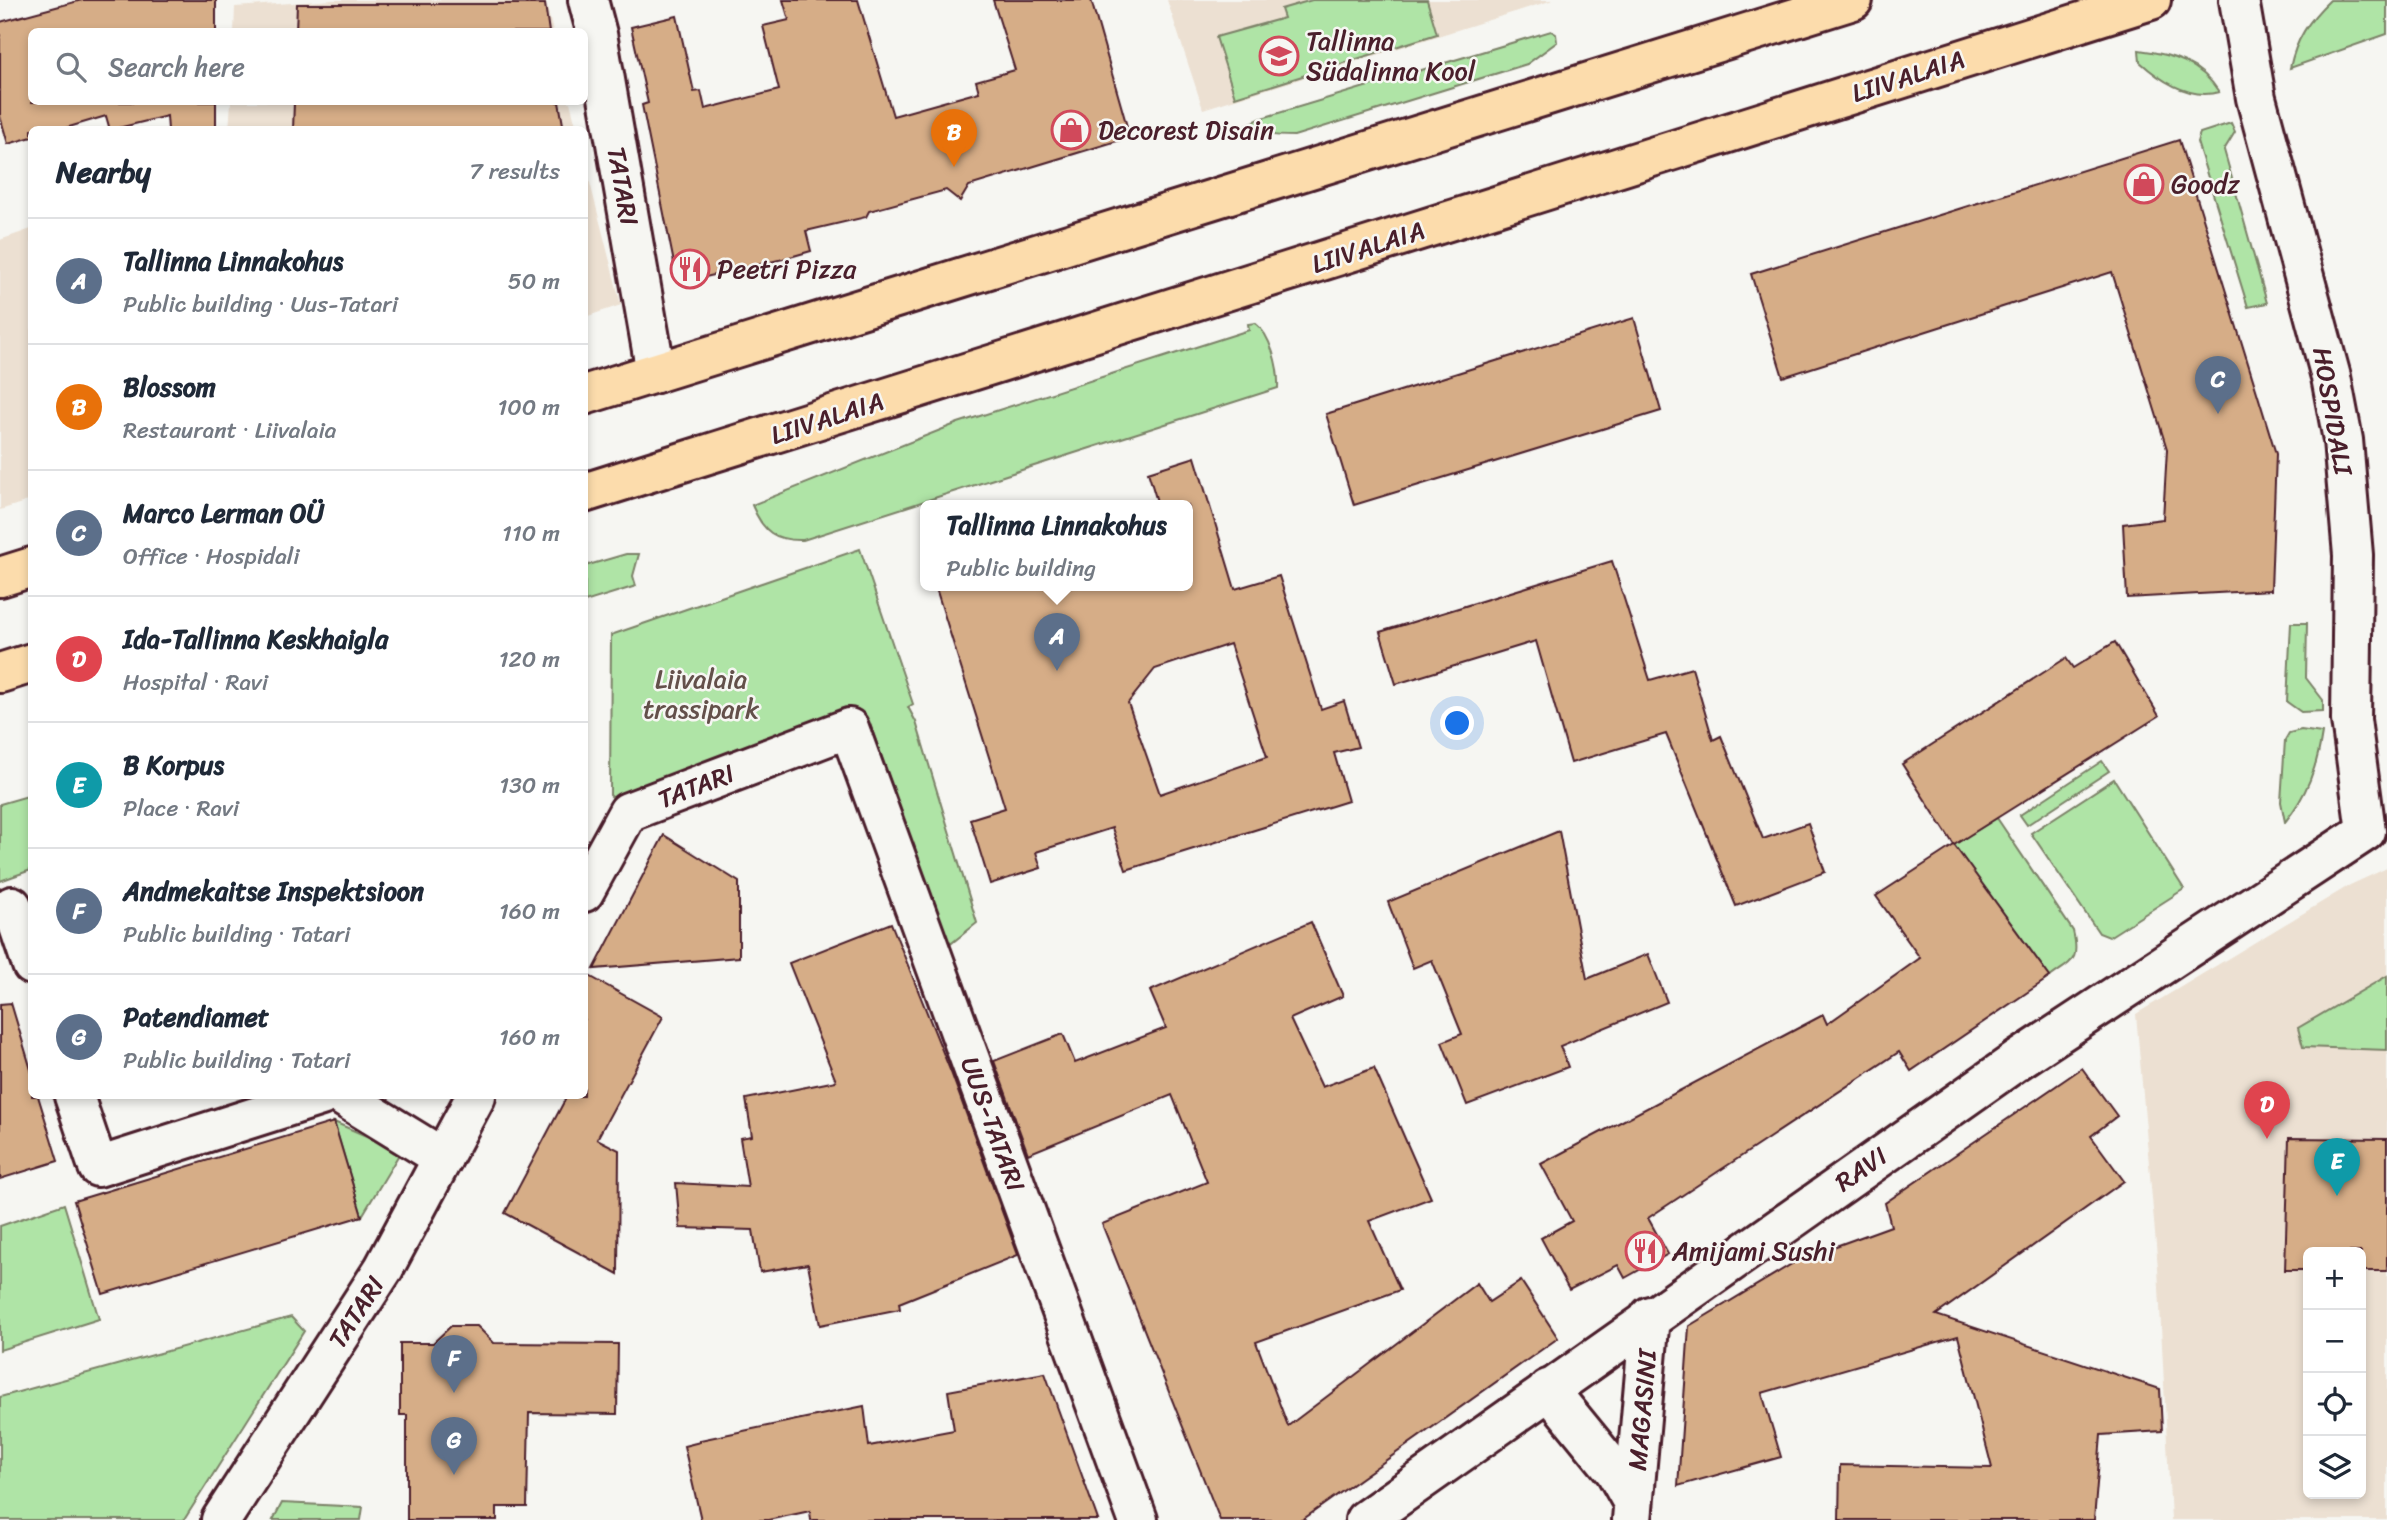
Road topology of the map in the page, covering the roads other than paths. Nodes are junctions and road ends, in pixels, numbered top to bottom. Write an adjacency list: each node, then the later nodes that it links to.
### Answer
1 (588, 0): 5 (street, TATARI)
2 (1853, 0): 5 (main road)
3 (2151, 0): 7 (main road, LIIVALAIA)
4 (2239, 0): 13 (street, HOSPIDALI)
5 (656, 373): 6 (main road)
6 (588, 395)
7 (588, 492)
8 (28, 568): 9 (main road)
9 (0, 577)
10 (28, 664): 11 (main road)
11 (0, 673)
12 (849, 728): 14 (street, TATARI); 26 (street, UUS-TATARI)
13 (2366, 831): 22 (street, RAVI)
14 (588, 885)
15 (12, 906): 16 (street)
16 (28, 953)
17 (75, 1099): 18 (street)
18 (312, 1099)
19 (347, 1099): 21 (street)
20 (474, 1099): 21 (street, TATARI)
21 (443, 1158): 25 (street, TATARI)
22 (1650, 1316): 23 (street, RAVI); 24 (street, MAGASINI)
23 (1548, 1389): 24 (street, MAGASINI); 27 (street, RAVI)
24 (1633, 1512)
25 (221, 1520)
26 (1138, 1520)
27 (1365, 1520)

